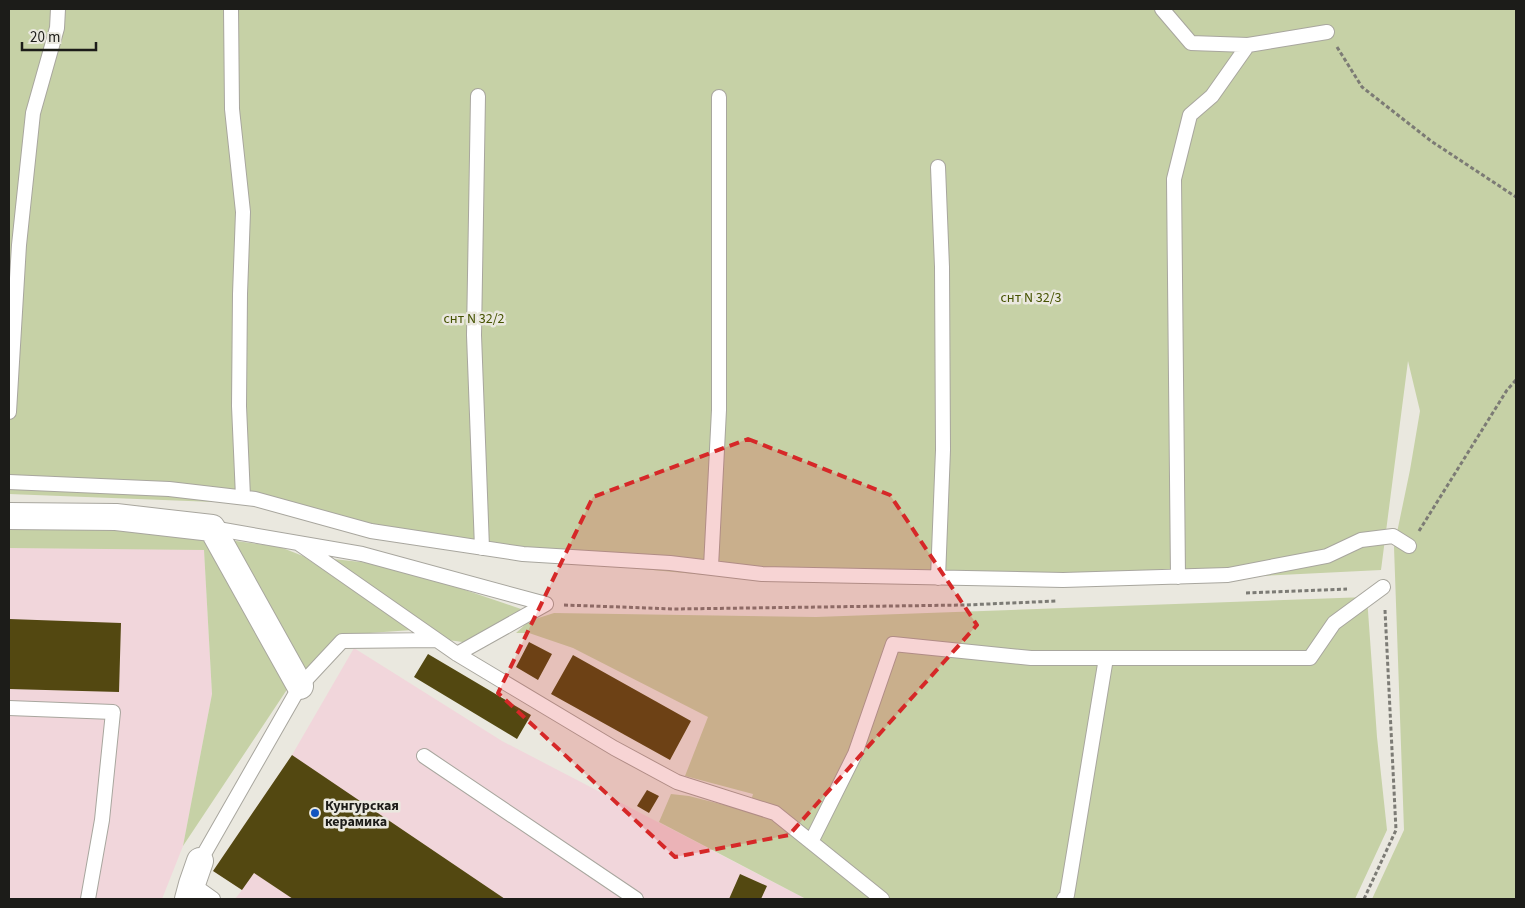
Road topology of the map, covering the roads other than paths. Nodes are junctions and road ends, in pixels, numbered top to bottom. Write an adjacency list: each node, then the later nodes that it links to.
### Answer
1 (58, 9): 9 (lane)
2 (231, 9): 11 (lane)
3 (1162, 9): 5 (lane)
4 (1327, 32): 5 (lane)
5 (1248, 45): 18 (lane)
6 (478, 96): 16 (lane)
7 (719, 97): 17 (lane)
8 (938, 167): 19 (lane)
9 (9, 412)
10 (9, 482): 11 (lane)
11 (243, 498): 16 (lane)
12 (9, 516): 13 (street)
13 (212, 528): 14 (lane); 24 (street)
14 (298, 543): 21 (lane); 22 (lane)
15 (1409, 546): 18 (lane)
16 (482, 548): 17 (lane)
17 (711, 567): 19 (lane)
18 (1178, 577): 19 (lane)
19 (938, 578)
20 (1384, 587): 23 (lane)
21 (437, 640): 22 (lane); 24 (lane)
22 (458, 654): 27 (lane)
23 (1106, 658): 27 (lane); 33 (lane)
24 (300, 686): 28 (lane)
25 (9, 708): 29 (lane)
26 (424, 756): 31 (lane)
27 (811, 842): 32 (lane)
28 (193, 881): 30 (lane)
29 (88, 899)
30 (213, 899)
31 (636, 899)
32 (882, 899)
33 (1064, 899)

